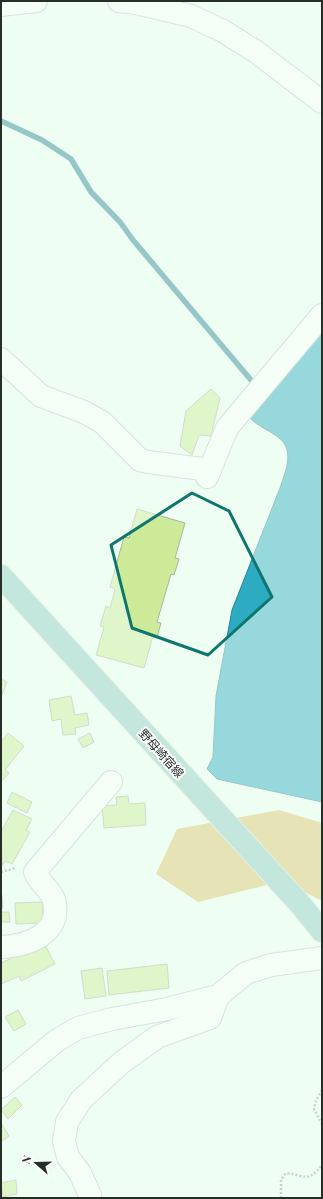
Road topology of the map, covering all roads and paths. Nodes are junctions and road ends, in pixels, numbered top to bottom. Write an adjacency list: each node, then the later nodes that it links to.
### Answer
1 (36, 1): 3 (street)
2 (118, 1): 4 (street)
3 (1, 5)
4 (322, 102)
5 (322, 315): 6 (street)
6 (1, 359)
7 (1, 576): 9 (main road, 野母崎宿線)
8 (112, 782): 10 (street)
9 (322, 931)
10 (1, 947)
11 (322, 958): 12 (street)
12 (218, 996): 13 (street); 17 (street)
13 (1, 1087)
14 (322, 1090): 15 (path)
15 (322, 1124)
16 (322, 1165): 18 (path)
17 (88, 1198)
18 (281, 1198)

